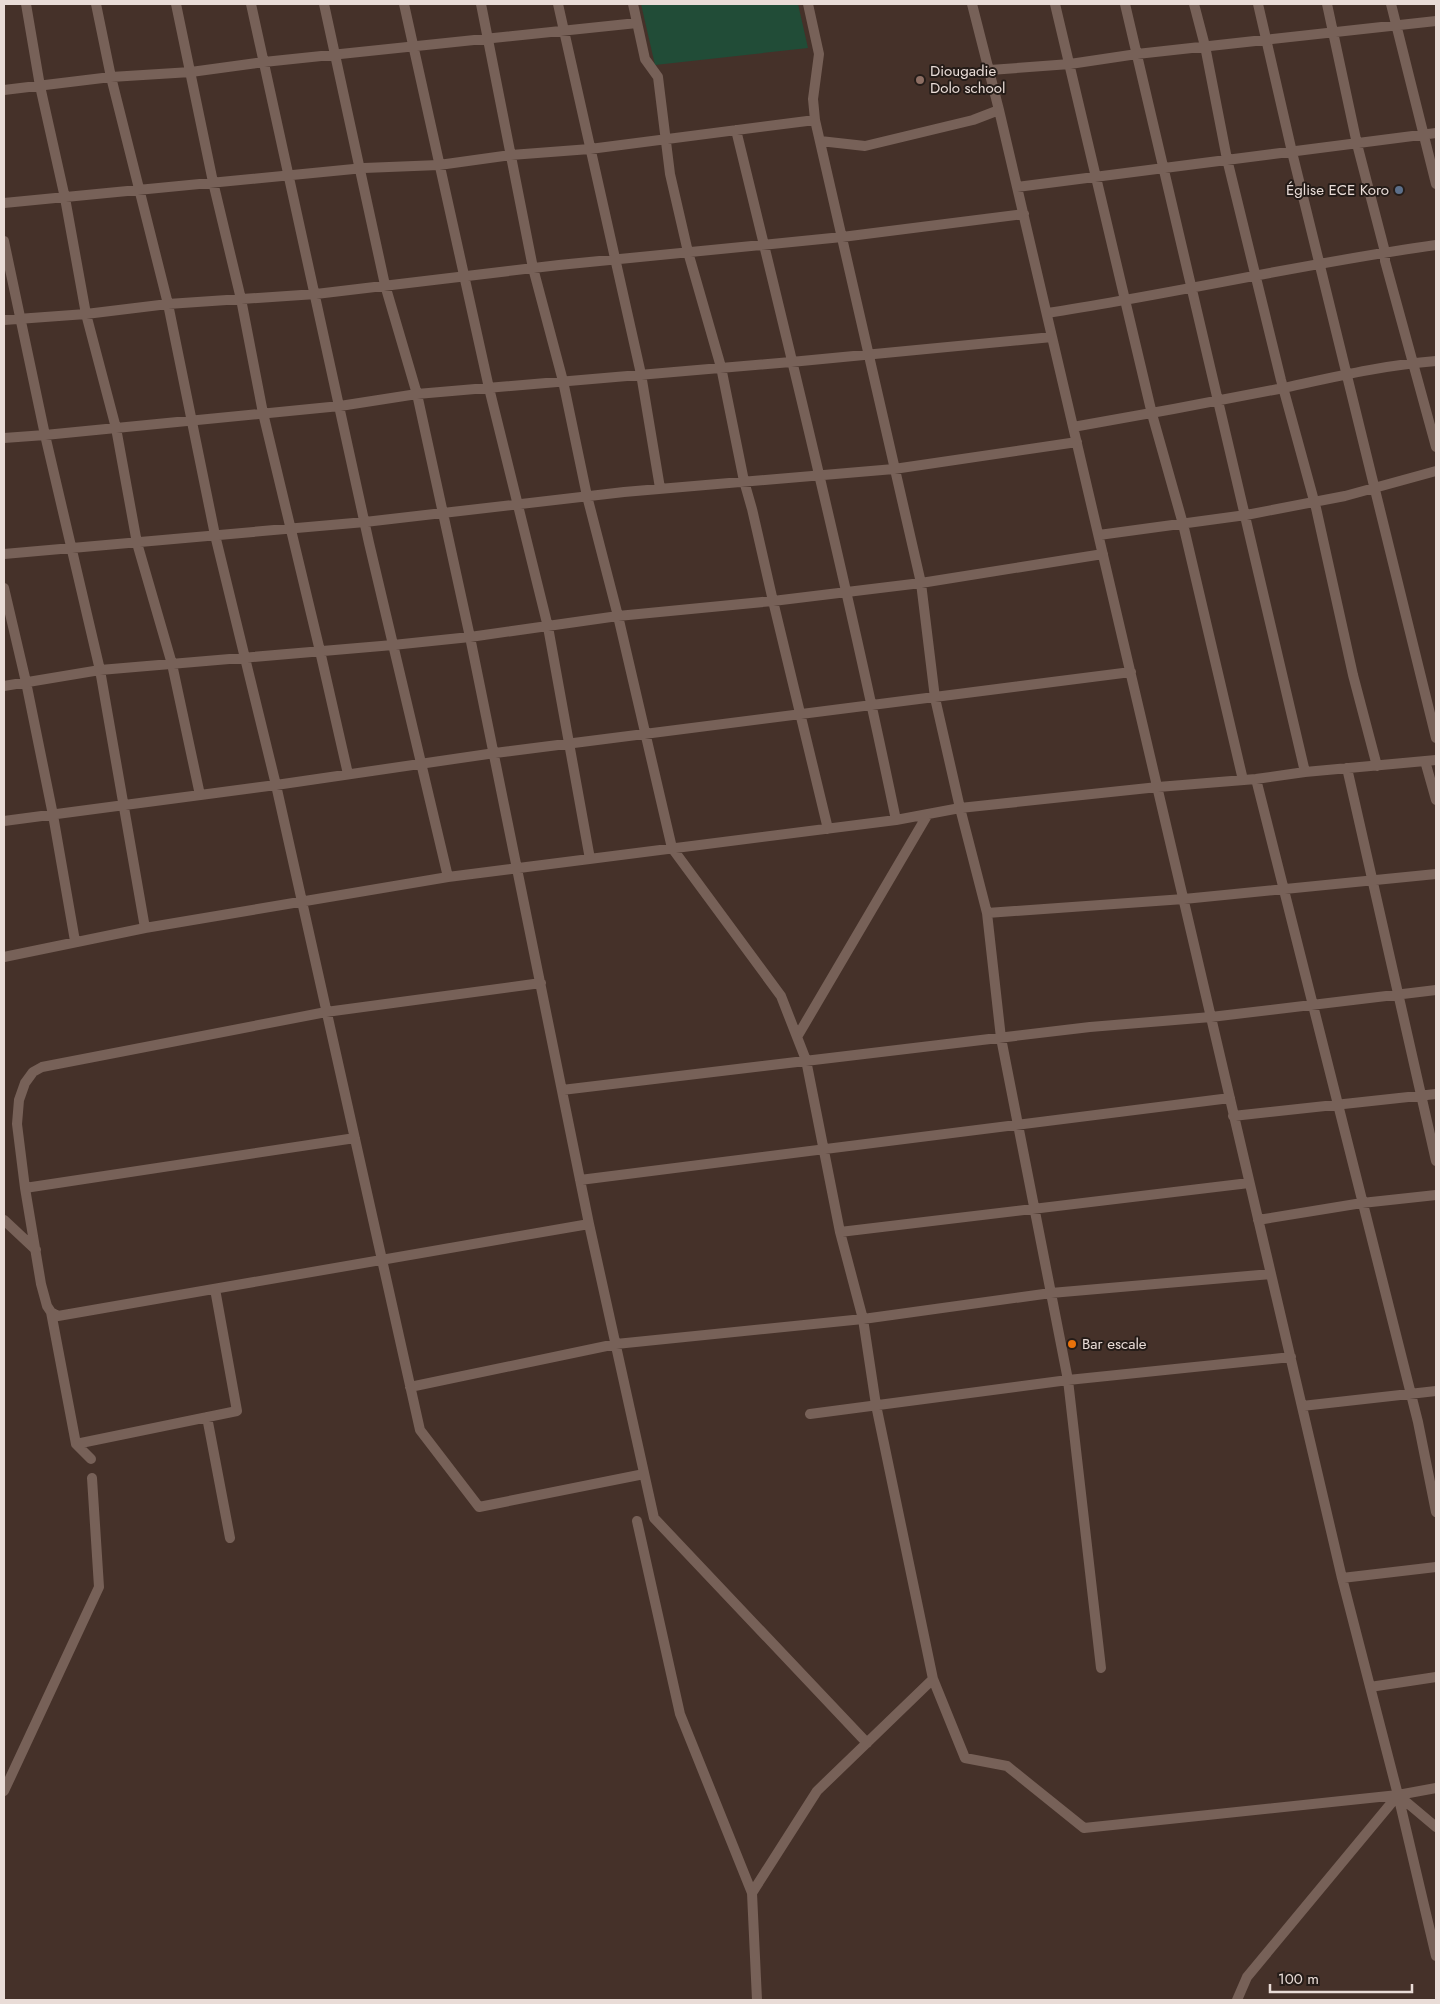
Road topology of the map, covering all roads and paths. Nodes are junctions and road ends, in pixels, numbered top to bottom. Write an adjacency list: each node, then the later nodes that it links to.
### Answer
1 (26, 4): 34 (street)
2 (96, 4): 33 (street)
3 (176, 4): 32 (street)
4 (250, 4): 29 (street)
5 (324, 4): 28 (street)
6 (404, 4): 25 (street)
7 (481, 4): 24 (street)
8 (558, 4): 21 (street)
9 (633, 4): 19 (street)
10 (808, 4): 37 (street)
11 (972, 4): 31 (street)
12 (1055, 4): 30 (street)
13 (1125, 4): 27 (street)
14 (1194, 4): 26 (street)
15 (1258, 4): 23 (street)
16 (1327, 4): 22 (street)
17 (1391, 4): 20 (street)
18 (1436, 21): 20 (street)
19 (637, 23): 21 (street); 41 (street)
20 (1396, 25): 22 (street); 40 (street)
21 (563, 30): 24 (street); 44 (street)
22 (1334, 31): 23 (street); 43 (street)
23 (1267, 39): 26 (street); 45 (street)
24 (488, 40): 25 (street); 46 (street)
25 (414, 46): 28 (street); 48 (street)
26 (1205, 46): 27 (street); 47 (street)
27 (1137, 54): 30 (street); 49 (street)
28 (335, 55): 29 (street); 50 (street)
29 (264, 62): 32 (street); 51 (street)
30 (1070, 64): 31 (street); 52 (street)
31 (990, 70): 36 (street)
32 (191, 72): 33 (street); 53 (street)
33 (111, 77): 34 (street); 56 (street)
34 (40, 86): 35 (street); 57 (street)
35 (4, 90)
36 (999, 110): 42 (street); 55 (street)
37 (815, 120): 38 (street); 42 (street)
38 (736, 130): 41 (street); 62 (street)
39 (1436, 133): 40 (street)
40 (1424, 135): 43 (street); 54 (street)
41 (665, 140): 44 (street); 64 (street)
42 (820, 141): 60 (street)
43 (1357, 144): 45 (street); 65 (street)
44 (590, 149): 46 (street); 66 (street)
45 (1292, 152): 47 (street); 67 (street)
46 (511, 155): 48 (street); 68 (street)
47 (1227, 159): 49 (street); 70 (street)
48 (438, 165): 50 (street); 69 (street)
49 (1164, 167): 52 (street); 72 (street)
50 (359, 169): 51 (street); 71 (street)
51 (289, 176): 53 (street); 73 (street)
52 (1096, 177): 55 (street); 75 (street)
53 (214, 182): 56 (street); 74 (street)
54 (1436, 184)
55 (1017, 187): 59 (street)
56 (140, 190): 57 (street); 76 (street)
57 (65, 198): 58 (street); 78 (street)
58 (4, 203)
59 (1024, 214): 60 (street); 77 (street)
60 (842, 237): 62 (street); 82 (street)
61 (4, 241): 79 (street)
62 (764, 245): 64 (street); 84 (street)
63 (1436, 245): 65 (street)
64 (688, 252): 66 (street); 86 (street)
65 (1385, 252): 67 (street); 85 (street)
66 (615, 259): 68 (street); 87 (street)
67 (1320, 263): 70 (street); 88 (street)
68 (533, 268): 69 (street); 89 (street)
69 (464, 276): 71 (street); 90 (street)
70 (1256, 276): 72 (street); 91 (street)
71 (385, 285): 73 (street); 92 (street)
72 (1192, 288): 75 (street); 93 (street)
73 (316, 294): 74 (street); 94 (street)
74 (241, 299): 76 (street); 95 (street)
75 (1125, 301): 77 (street); 96 (street)
76 (168, 304): 78 (street); 97 (street)
77 (1047, 313): 81 (street)
78 (86, 314): 79 (street); 99 (street)
79 (20, 318): 80 (street); 100 (street)
80 (4, 320)
81 (1052, 336): 82 (street); 98 (street)
82 (869, 354): 84 (street); 104 (street)
83 (1436, 361): 85 (street)
84 (791, 362): 86 (street); 106 (street)
85 (1414, 362): 88 (street); 103 (street)
86 (721, 367): 87 (street); 107 (street)
87 (641, 374): 89 (street); 108 (street)
88 (1347, 374): 91 (street); 109 (street)
89 (563, 381): 90 (street); 110 (street)
90 (490, 388): 92 (street); 112 (street)
91 (1283, 388): 93 (street); 111 (street)
92 (417, 394): 94 (street); 113 (street)
93 (1218, 401): 96 (street); 114 (street)
94 (340, 406): 95 (street); 115 (street)
95 (264, 413): 97 (street); 117 (street)
96 (1152, 414): 98 (street); 116 (street)
97 (192, 421): 99 (street); 118 (street)
98 (1073, 427): 102 (street)
99 (116, 428): 100 (street); 120 (street)
100 (45, 436): 101 (street); 121 (street)
101 (4, 438)
102 (1077, 442): 104 (street); 119 (street)
103 (1436, 447)
104 (894, 469): 106 (street); 124 (street)
105 (1436, 471): 109 (street)
106 (820, 474): 107 (street); 126 (street)
107 (744, 481): 108 (street); 127 (street)
108 (660, 488): 110 (street)
109 (1375, 488): 111 (street); 143 (street)
110 (587, 496): 112 (street); 128 (street)
111 (1314, 502): 114 (street); 149 (street)
112 (517, 504): 113 (street); 129 (street)
113 (443, 513): 115 (street); 130 (street)
114 (1246, 515): 116 (street); 151 (street)
115 (365, 522): 117 (street); 131 (street)
116 (1183, 524): 119 (street); 154 (street)
117 (291, 529): 118 (street); 132 (street)
118 (215, 535): 120 (street); 133 (street)
119 (1099, 535): 123 (street)
120 (137, 543): 121 (street); 134 (street)
121 (71, 549): 122 (street); 135 (street)
122 (4, 554)
123 (1103, 554): 124 (street); 136 (street)
124 (921, 582): 126 (street); 139 (street)
125 (4, 588): 137 (street)
126 (846, 592): 127 (street); 140 (street)
127 (773, 601): 128 (street); 141 (street)
128 (618, 616): 129 (street); 142 (street)
129 (548, 627): 130 (street); 144 (street)
130 (470, 637): 131 (street); 145 (street)
131 (393, 645): 132 (street); 148 (street)
132 (320, 651): 133 (street); 152 (street)
133 (244, 658): 134 (street); 155 (street)
134 (172, 664): 135 (street); 157 (street)
135 (100, 670): 137 (street); 159 (street)
136 (1131, 672): 139 (street); 156 (street)
137 (26, 682): 138 (street); 162 (street)
138 (4, 686)
139 (935, 698): 140 (street); 160 (street)
140 (872, 706): 141 (street); 163 (street)
141 (801, 714): 142 (street); 165 (street)
142 (645, 734): 144 (street); 166 (street)
143 (1436, 738)
144 (569, 744): 145 (street); 167 (street)
145 (495, 753): 148 (street); 168 (street)
146 (1436, 760): 147 (street)
147 (1425, 761): 149 (street); 158 (street)
148 (421, 764): 152 (street); 170 (street)
149 (1377, 766): 150 (street)
150 (1347, 768): 151 (street); 171 (street)
151 (1305, 772): 153 (street)
152 (348, 774): 155 (street)
153 (1256, 779): 154 (street); 172 (street)
154 (1243, 780): 156 (street)
155 (276, 785): 157 (street); 174 (street)
156 (1158, 787): 160 (street); 173 (street)
157 (200, 795): 159 (street)
158 (1436, 800)
159 (123, 806): 162 (street); 176 (street)
160 (960, 808): 161 (street); 175 (street)
161 (928, 814): 163 (street); 185 (street)
162 (54, 815): 164 (street); 177 (street)
163 (896, 820): 165 (street)
164 (4, 821)
165 (828, 828): 166 (street)
166 (672, 848): 167 (street); 185 (street)
167 (590, 859): 168 (street)
168 (518, 868): 170 (street); 179 (street)
169 (1436, 874): 171 (street)
170 (448, 877): 174 (street)
171 (1372, 880): 172 (street); 181 (street)
172 (1284, 890): 173 (street); 182 (street)
173 (1184, 899): 175 (street); 184 (street)
174 (302, 901): 176 (street); 183 (street)
175 (986, 913): 186 (street)
176 (145, 928): 177 (street)
177 (74, 941): 178 (street)
178 (4, 957)
179 (541, 983): 183 (street); 188 (street)
180 (1436, 990): 181 (street)
181 (1398, 994): 182 (street); 190 (street)
182 (1313, 1006): 184 (street); 192 (street)
183 (326, 1012): 195 (street); 200 (street)
184 (1211, 1017): 186 (street); 191 (street)
185 (798, 1037): 187 (street)
186 (1001, 1038): 187 (street); 194 (street)
187 (806, 1060): 188 (street); 196 (street)
188 (562, 1090): 198 (street)
189 (1436, 1094): 190 (street)
190 (1421, 1095): 192 (street); 197 (street)
191 (1230, 1098): 193 (street); 194 (street)
192 (1338, 1105): 193 (street); 202 (street)
193 (1233, 1116): 199 (street)
194 (1018, 1125): 196 (street); 203 (street)
195 (355, 1138): 200 (street); 209 (street)
196 (824, 1148): 198 (street); 207 (street)
197 (1436, 1162)
198 (580, 1180): 206 (street)
199 (1249, 1183): 203 (street); 205 (street)
200 (25, 1188): 208 (street)
201 (1436, 1195): 202 (street)
202 (1362, 1202): 205 (street); 220 (street)
203 (1035, 1208): 207 (street); 212 (street)
204 (4, 1220): 208 (street)
205 (1258, 1220): 210 (street)
206 (589, 1224): 209 (street); 215 (street)
207 (840, 1232): 214 (street)
208 (36, 1250): 213 (street)
209 (382, 1261): 211 (street); 218 (street)
210 (1271, 1274): 212 (street); 216 (street)
211 (215, 1289): 213 (street); 224 (street)
212 (1051, 1293): 214 (street); 217 (street)
213 (50, 1312): 225 (street)
214 (863, 1319): 215 (street); 221 (street)
215 (616, 1344): 218 (street); 227 (street)
216 (1290, 1357): 217 (street); 222 (street)
217 (1068, 1380): 221 (street); 234 (street)
218 (410, 1387): 227 (street)
219 (1436, 1390): 220 (street)
220 (1410, 1393): 222 (street); 229 (street)
221 (876, 1405): 223 (street); 236 (street)
222 (1302, 1406): 233 (street)
223 (810, 1414)
224 (207, 1417): 225 (street); 231 (street)
225 (76, 1444): 226 (street)
226 (91, 1459)
227 (644, 1474): 238 (street)
228 (92, 1478): 240 (street)
229 (1436, 1512)
230 (636, 1521): 243 (street)
231 (230, 1538)
232 (1436, 1567): 233 (street)
233 (1342, 1578): 237 (street)
234 (1100, 1668)
235 (1436, 1677): 237 (street)
236 (934, 1679): 238 (street); 241 (street)
237 (1370, 1687): 241 (street)
238 (867, 1743): 243 (street)
239 (1436, 1788): 241 (street)
240 (4, 1791)
241 (1398, 1795): 242 (street); 244 (street); 246 (street)
242 (1436, 1827)
243 (752, 1893): 245 (street)
244 (1436, 1956)
245 (756, 2000)
246 (1237, 2000)

